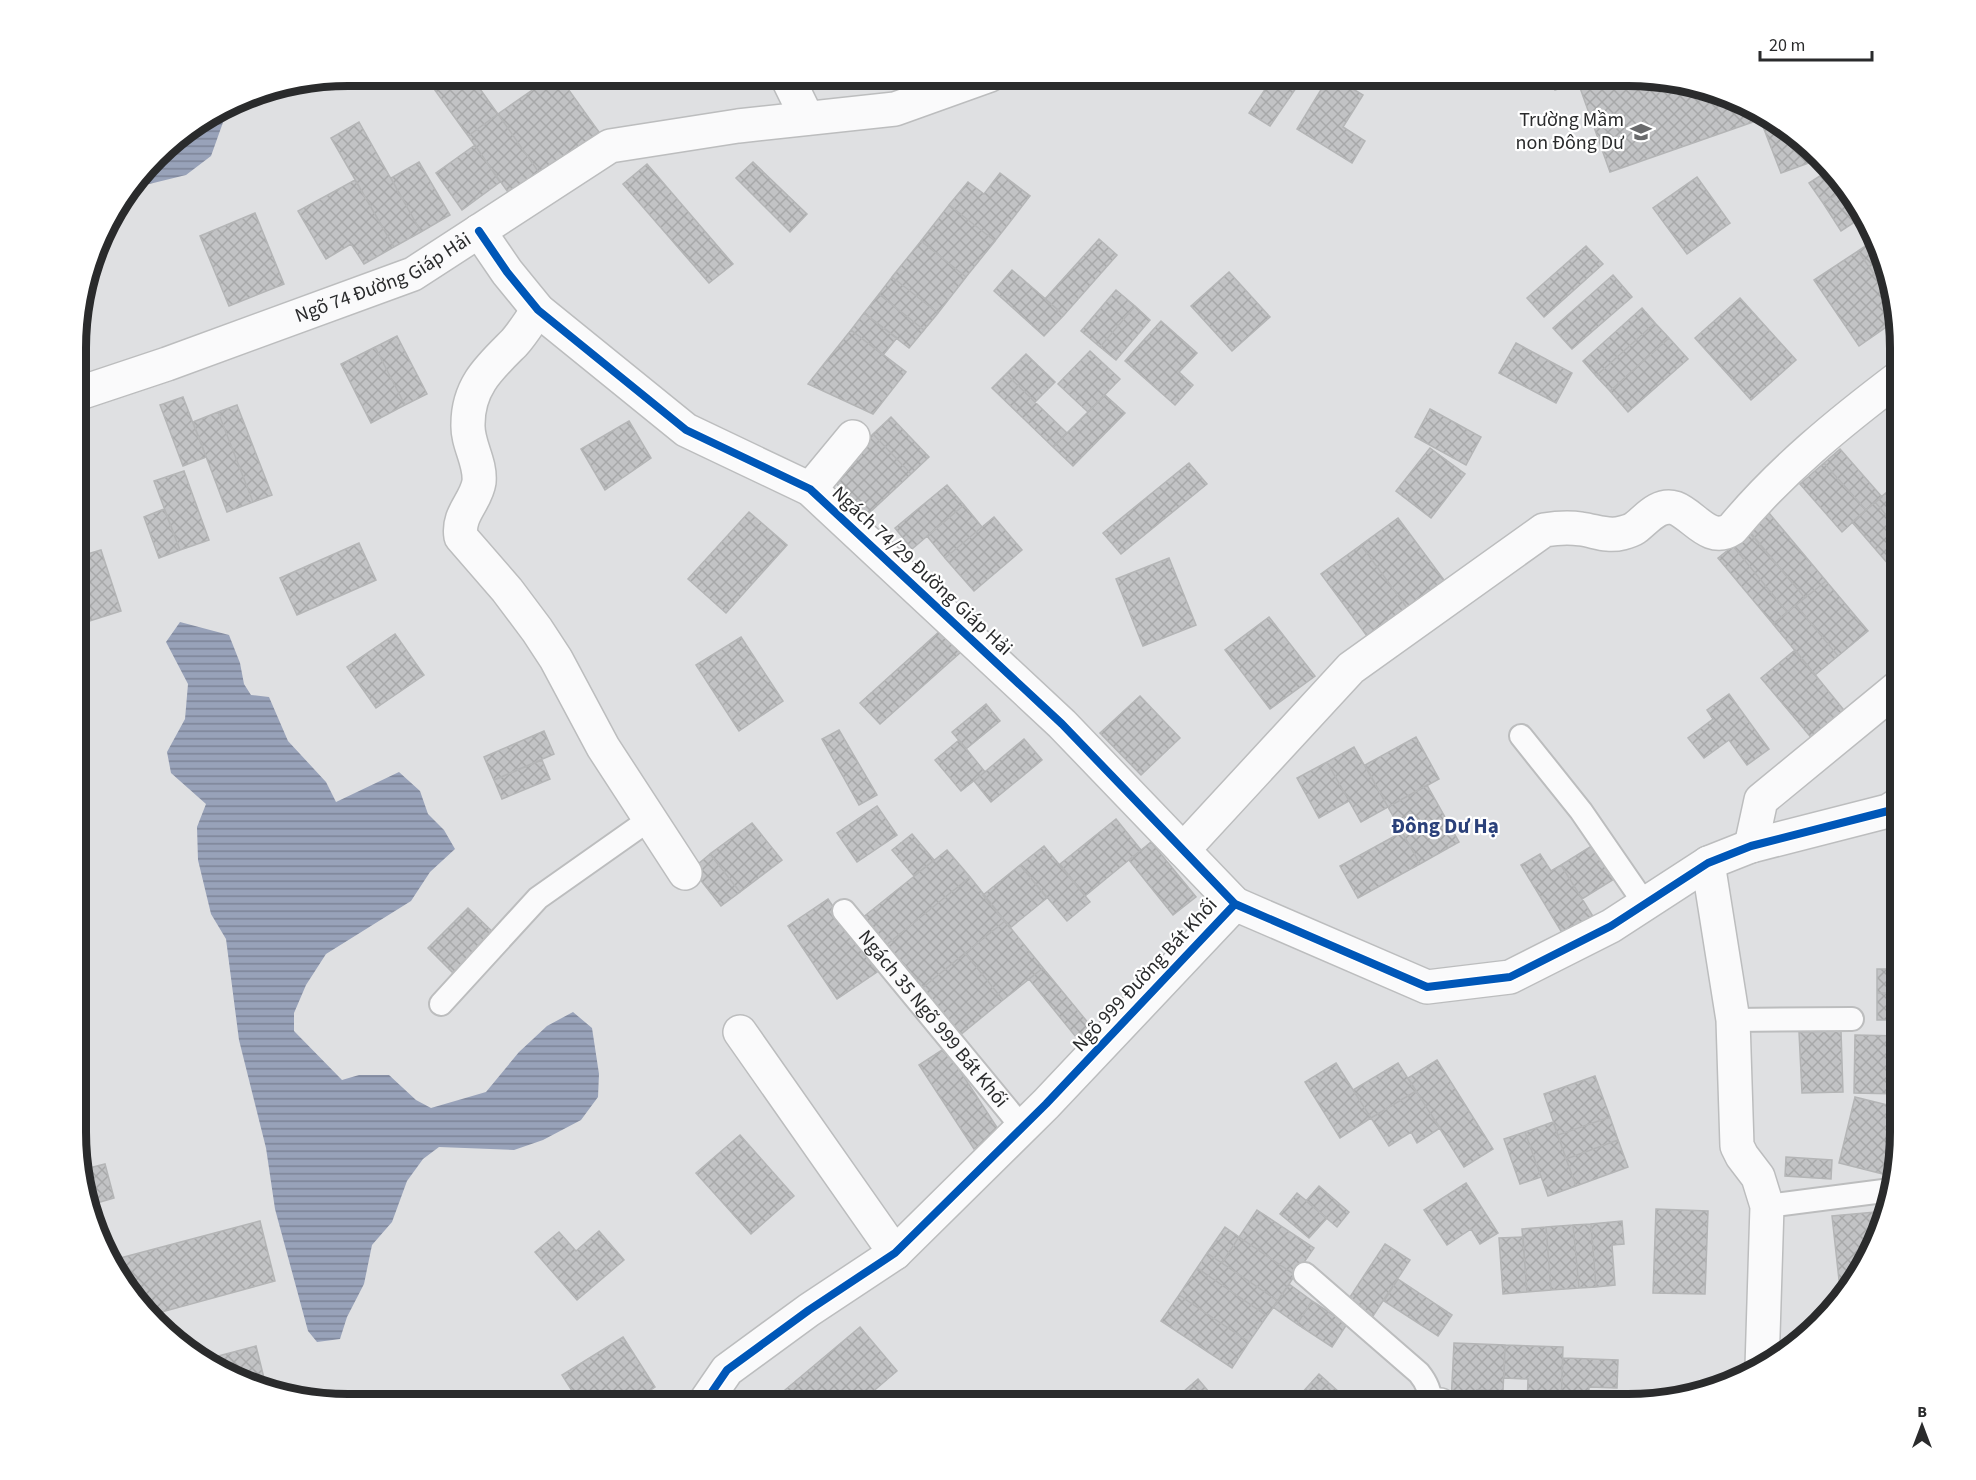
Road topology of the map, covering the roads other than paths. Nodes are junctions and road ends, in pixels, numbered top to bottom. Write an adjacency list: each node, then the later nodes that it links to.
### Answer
1 (791, 86): 3 (street)
2 (959, 86): 3 (street, Ngõ 74 Đường Giáp Hải)
3 (807, 118): 4 (street, Ngõ 74 Đường Giáp Hải)
4 (479, 231): 5 (street, Ngách 74/29 Đường Giáp Hải); 7 (street, Ngõ 74 Đường Giáp Hải)
5 (538, 310): 9 (street, Ngách 74/29 Đường Giáp Hải); 13 (street)
6 (1890, 385): 15 (street)
7 (86, 391)
8 (853, 437): 9 (street)
9 (810, 489): 15 (street, Ngách 74/29 Đường Giáp Hải)
10 (1890, 694): 14 (street)
11 (1521, 736): 19 (lane)
12 (1890, 810): 14 (street, Ngõ 999 Đường Bát Khối)
13 (650, 819): 17 (street); 21 (lane)
14 (1751, 846): 16 (street, Ngõ 999 Đường Bát Khối)
15 (1183, 850): 18 (street, Ngách 74/29 Đường Giáp Hải)
16 (1708, 863): 19 (street, Ngõ 999 Đường Bát Khối); 23 (street)
17 (685, 873)
18 (1235, 904): 19 (street, Ngõ 999 Đường Bát Khối); 25 (street, Ngõ 999 Đường Bát Khối)
19 (1645, 904)
20 (843, 911): 25 (lane, Ngách 35 Ngõ 999 Bát Khối)
21 (441, 1004)
22 (1852, 1019): 23 (lane)
23 (1733, 1020): 27 (street)
24 (740, 1032): 28 (street)
25 (1022, 1126): 28 (street, Ngõ 999 Đường Bát Khối)
26 (1884, 1191): 27 (lane)
27 (1767, 1206): 30 (street)
28 (896, 1253): 31 (street, Ngõ 999 Đường Bát Khối)
29 (1305, 1274): 32 (lane)
30 (1762, 1358)
31 (711, 1394)
32 (1430, 1394)

